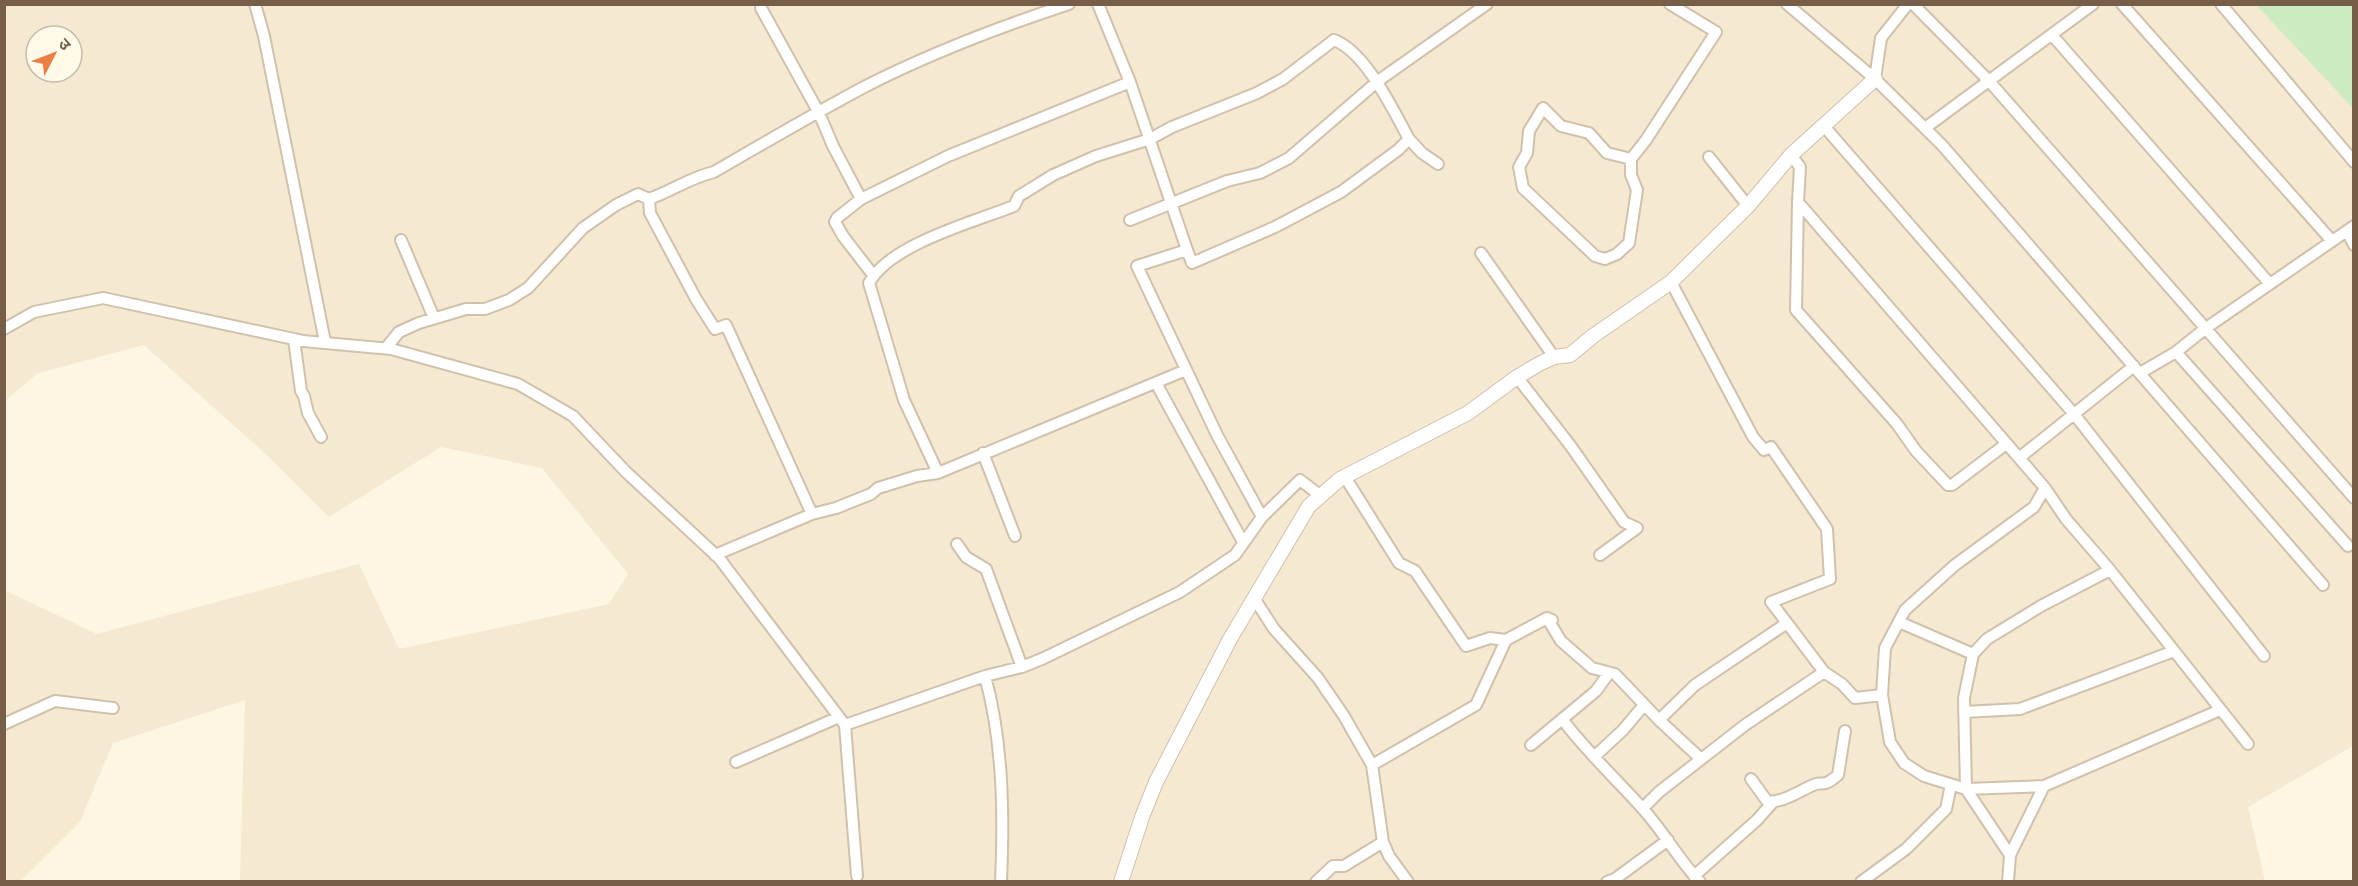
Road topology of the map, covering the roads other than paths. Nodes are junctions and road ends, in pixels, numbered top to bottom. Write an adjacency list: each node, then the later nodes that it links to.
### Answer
1 (255, 4): 47 (street)
2 (1069, 4): 18 (street)
3 (1098, 4): 17 (street)
4 (1487, 4): 15 (street)
5 (1670, 4): 25 (street)
6 (1787, 4): 14 (street)
7 (1908, 4): 14 (street)
8 (1913, 4): 16 (street)
9 (2093, 4): 13 (street)
10 (2122, 4): 36 (street)
11 (2221, 4): 26 (street)
12 (760, 8): 18 (street)
13 (2052, 34): 16 (street); 42 (street)
14 (1875, 79): 19 (street); 20 (street)
15 (1378, 81): 21 (street); 22 (street); 31 (street)
16 (1989, 81): 20 (street); 44 (street)
17 (1130, 82): 21 (street); 29 (street)
18 (819, 113): 28 (street); 29 (street)
19 (1823, 125): 23 (street); 55 (street)
20 (1925, 128): 52 (street)
21 (1150, 139): 31 (street); 40 (street)
22 (1409, 139): 27 (street); 38 (street)
23 (1791, 155): 30 (street); 32 (street)
24 (1709, 157): 32 (street)
25 (1631, 159): 25 (street)
26 (2354, 162)
27 (1438, 164)
28 (649, 198): 43 (street); 65 (street)
29 (861, 199): 40 (street)
30 (1798, 202): 57 (street); 57 (street)
31 (1172, 204): 33 (street); 38 (street)
32 (1748, 206): 41 (street)
33 (1130, 220)
34 (2350, 229): 36 (street); 37 (street)
35 (401, 240): 43 (street)
36 (2332, 241): 42 (street)
37 (2354, 244)
38 (1187, 250): 51 (street)
39 (1481, 253): 50 (street)
40 (873, 274): 60 (street)
41 (1671, 282): 50 (street); 77 (street)
42 (2270, 284): 44 (street)
43 (434, 318): 48 (street)
44 (2206, 328): 49 (street); 64 (street)
45 (4, 329): 46 (street)
46 (294, 339): 47 (street); 56 (street)
47 (325, 342): 48 (street)
48 (386, 348): 71 (street)
49 (2176, 352): 52 (street); 70 (street)
50 (1554, 357): 53 (street)
51 (1186, 370): 54 (street); 66 (street)
52 (2137, 370): 55 (street); 74 (street)
53 (1517, 377): 61 (street); 72 (street)
54 (1156, 382): 58 (street); 68 (street)
55 (2074, 414): 59 (street); 81 (street)
56 (321, 437)
57 (2006, 444): 59 (street)
58 (983, 453): 60 (street); 67 (street)
59 (2019, 458): 62 (street)
60 (938, 473): 65 (street)
61 (1345, 477): 63 (street); 78 (street)
62 (2045, 488): 73 (street); 76 (street)
63 (1321, 496): 66 (street); 75 (street)
64 (2354, 498)
65 (812, 514): 71 (street)
66 (1262, 517): 68 (street)
67 (1015, 536)
68 (1243, 542): 82 (street)
69 (957, 544): 82 (street)
70 (2348, 546)
71 (715, 555): 93 (street)
72 (1600, 555)
73 (2110, 570): 79 (street); 80 (street)
74 (2323, 585)
75 (1254, 598): 101 (street); 114 (street)
76 (1899, 622): 80 (street); 86 (street)
77 (1787, 623): 83 (street); 92 (street)
78 (1506, 640): 84 (street); 101 (street)
79 (2174, 651): 89 (street); 90 (street)
80 (1973, 654): 90 (street)
81 (2264, 656)
82 (1022, 667): 85 (street)
83 (1824, 672): 86 (street); 99 (street)
84 (1609, 673): 87 (street); 91 (street)
85 (985, 676): 93 (street); 113 (street)
86 (1882, 694): 103 (street)
87 (1644, 705): 92 (street); 98 (street)
88 (113, 708): 94 (street)
89 (2220, 710): 97 (street); 104 (street)
90 (1964, 712): 105 (street)
91 (1562, 720): 96 (street); 98 (street)
92 (1659, 720): 99 (street)
93 (842, 721): 100 (street); 111 (street)
94 (4, 724)
95 (1845, 730): 106 (street)
96 (1531, 744)
97 (2248, 744)
98 (1594, 758): 107 (street)
99 (1701, 759): 107 (street)
100 (736, 762)
101 (1372, 765): 109 (street)
102 (1751, 779): 106 (street)
103 (1951, 785): 105 (street); 118 (street)
104 (2044, 786): 105 (street); 110 (street)
105 (1966, 789): 110 (street)
106 (1773, 802): 112 (street)
107 (1643, 808): 108 (street)
108 (1668, 840): 112 (street); 117 (street)
109 (1383, 842): 115 (street); 116 (street)
110 (2010, 855): 119 (street)
111 (857, 876)
112 (1697, 879)
113 (1000, 882)
114 (1121, 882)
115 (1316, 882)
116 (1408, 882)
117 (1607, 882)
118 (1861, 882)
119 (2008, 882)

